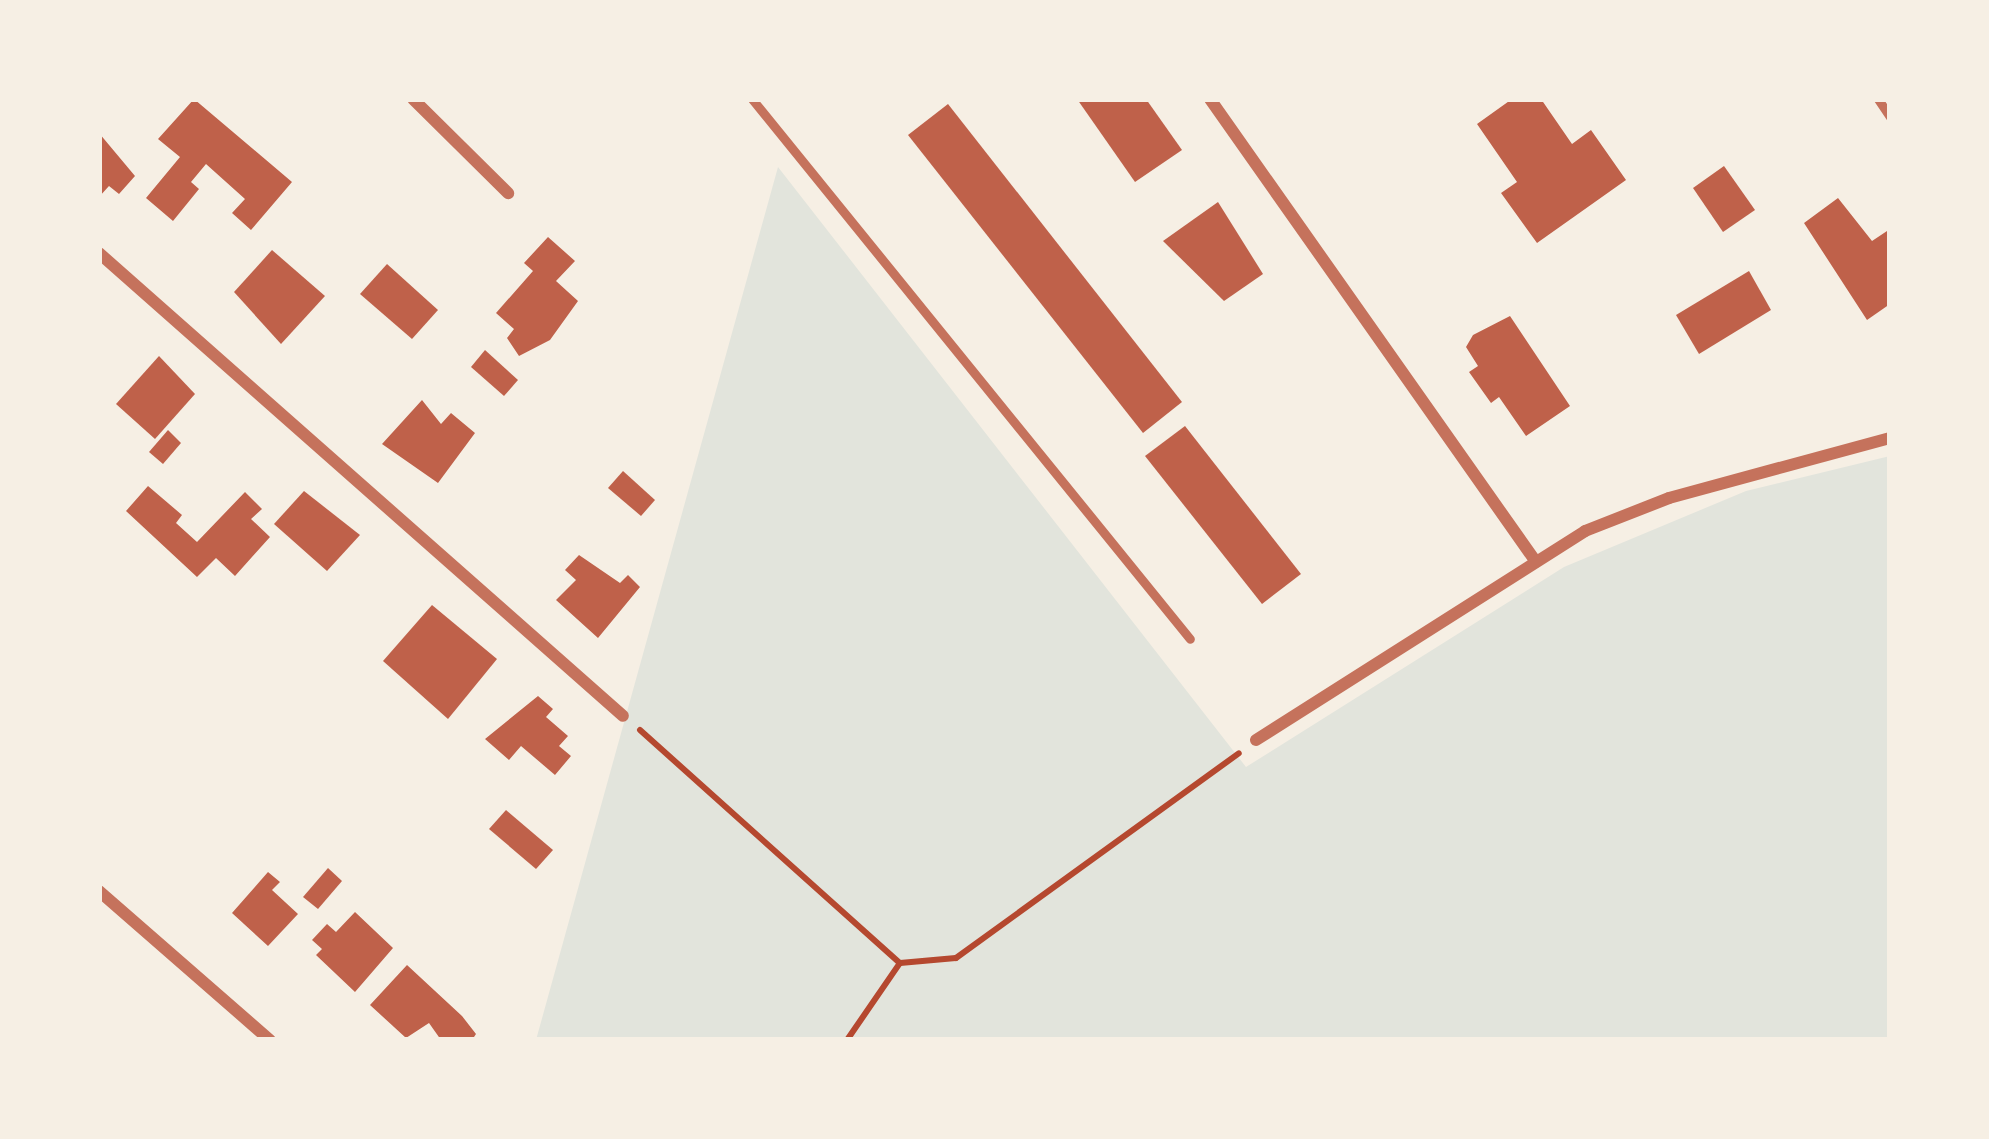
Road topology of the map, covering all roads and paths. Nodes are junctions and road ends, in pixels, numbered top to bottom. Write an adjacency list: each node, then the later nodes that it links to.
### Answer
1 (413, 99): 6 (street)
2 (752, 99): 10 (lane)
3 (1210, 99): 9 (street)
4 (1878, 99): 5 (lane)
5 (1890, 117)
6 (508, 193)
7 (99, 253): 11 (street)
8 (1890, 438): 9 (street)
9 (1535, 562): 12 (street)
10 (1190, 639)
11 (623, 716): 14 (path)
12 (1256, 740): 14 (path)
13 (99, 891): 15 (street)
14 (901, 963): 16 (path)
15 (270, 1040)
16 (847, 1040)

